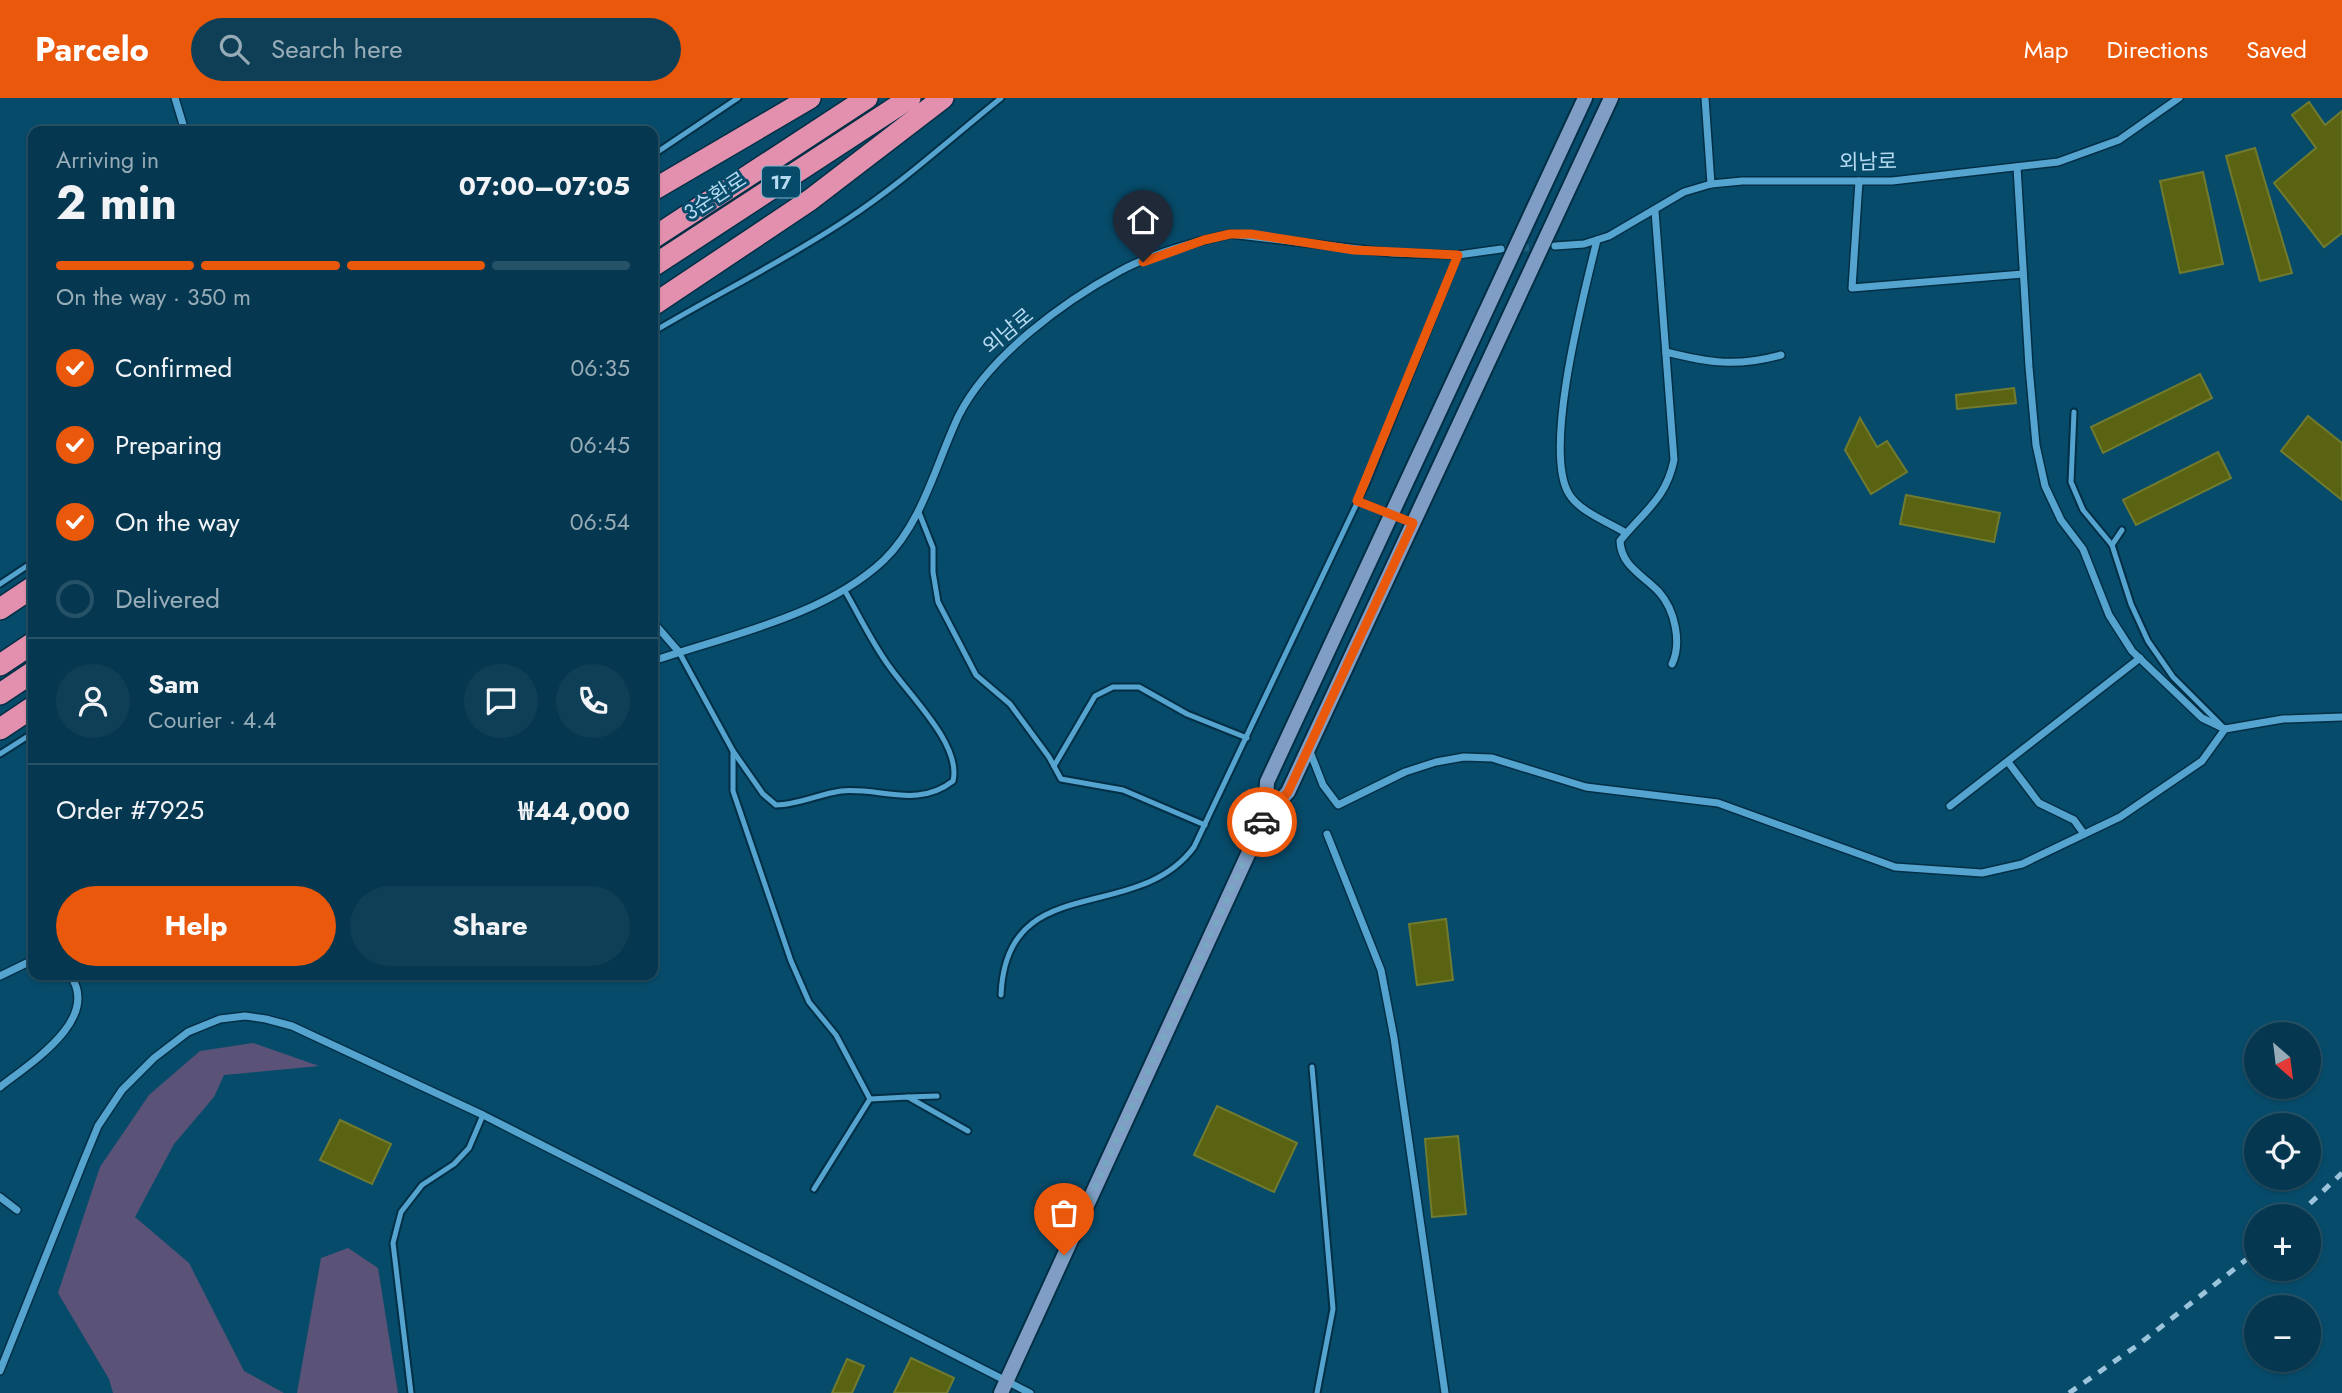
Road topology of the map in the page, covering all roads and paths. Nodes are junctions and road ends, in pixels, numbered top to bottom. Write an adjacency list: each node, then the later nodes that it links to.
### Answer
1 (175, 98): 12 (street)
2 (738, 98): 13 (lane)
3 (810, 98): 17 (highway)
4 (867, 98): 19 (highway, 3순환로 / 17)
5 (910, 98): 24 (highway, 3순환로 / 17)
6 (943, 98): 26 (highway)
7 (1001, 98): 27 (lane)
8 (1585, 98): 33 (street)
9 (1611, 98): 34 (street)
10 (1705, 98): 16 (street)
11 (2179, 98): 14 (street, 외남로)
12 (183, 126)
13 (658, 152)
14 (2017, 167): 15 (street, 외남로); 25 (street)
15 (1859, 181): 16 (street, 외남로); 25 (street)
16 (1712, 184): 18 (street, 외남로)
17 (658, 187)
18 (1655, 211): 20 (street, 외남로); 28 (street)
19 (658, 235)
20 (1597, 240): 21 (street, 외남로); 36 (street)
21 (1555, 246)
22 (1501, 249): 23 (street, 외남로)
23 (1458, 255): 31 (lane); 32 (street, 외남로)
24 (658, 263)
25 (2023, 274): 46 (street)
26 (658, 302)
27 (658, 329)
28 (1666, 352): 29 (street); 36 (street)
29 (1781, 355)
30 (2074, 412): 37 (lane)
31 (1357, 501): 33 (lane); 57 (lane)
32 (918, 510): 41 (street, 외남로); 62 (lane)
33 (1391, 515): 34 (lane); 64 (street)
34 (1413, 523): 58 (street)
35 (2122, 530): 37 (lane)
36 (1626, 533): 48 (street)
37 (2112, 545): 55 (lane)
38 (28, 565): 39 (lane)
39 (0, 584)
40 (28, 590): 42 (highway)
41 (845, 590): 45 (street, 외남로); 59 (lane)
42 (0, 609)
43 (658, 628): 45 (street)
44 (28, 646): 49 (highway)
45 (679, 652): 47 (street, 외남로); 59 (lane)
46 (2140, 658): 55 (street); 61 (street)
47 (658, 659)
48 (1672, 664)
49 (0, 665)
50 (28, 675): 51 (highway)
51 (0, 694)
52 (28, 710): 54 (highway)
53 (2342, 717): 55 (street)
54 (0, 729)
55 (2225, 729): 67 (street)
56 (28, 736): 60 (lane)
57 (1247, 738): 62 (lane); 65 (lane)
58 (1309, 747): 64 (street); 67 (street)
59 (733, 751): 76 (lane)
60 (0, 754)
61 (2008, 762): 63 (street); 67 (street)
62 (1054, 766): 65 (lane)
63 (1950, 806)
64 (1265, 817): 83 (street)
65 (1205, 825): 71 (lane)
66 (1327, 834): 87 (street)
67 (2084, 834)
68 (28, 962): 69 (street)
69 (0, 976)
70 (72, 980): 73 (street)
71 (1001, 995)
72 (1312, 1067): 86 (lane)
73 (0, 1087)
74 (937, 1096): 75 (lane)
75 (908, 1097): 76 (lane); 78 (lane)
76 (870, 1099): 79 (lane)
77 (484, 1115): 82 (street); 83 (street); 84 (lane)
78 (968, 1131)
79 (814, 1189)
80 (0, 1197): 81 (street)
81 (17, 1210)
82 (0, 1371)
83 (1003, 1387): 85 (street)
84 (411, 1393)
85 (1030, 1393)
86 (1317, 1393)
87 (1445, 1393)

